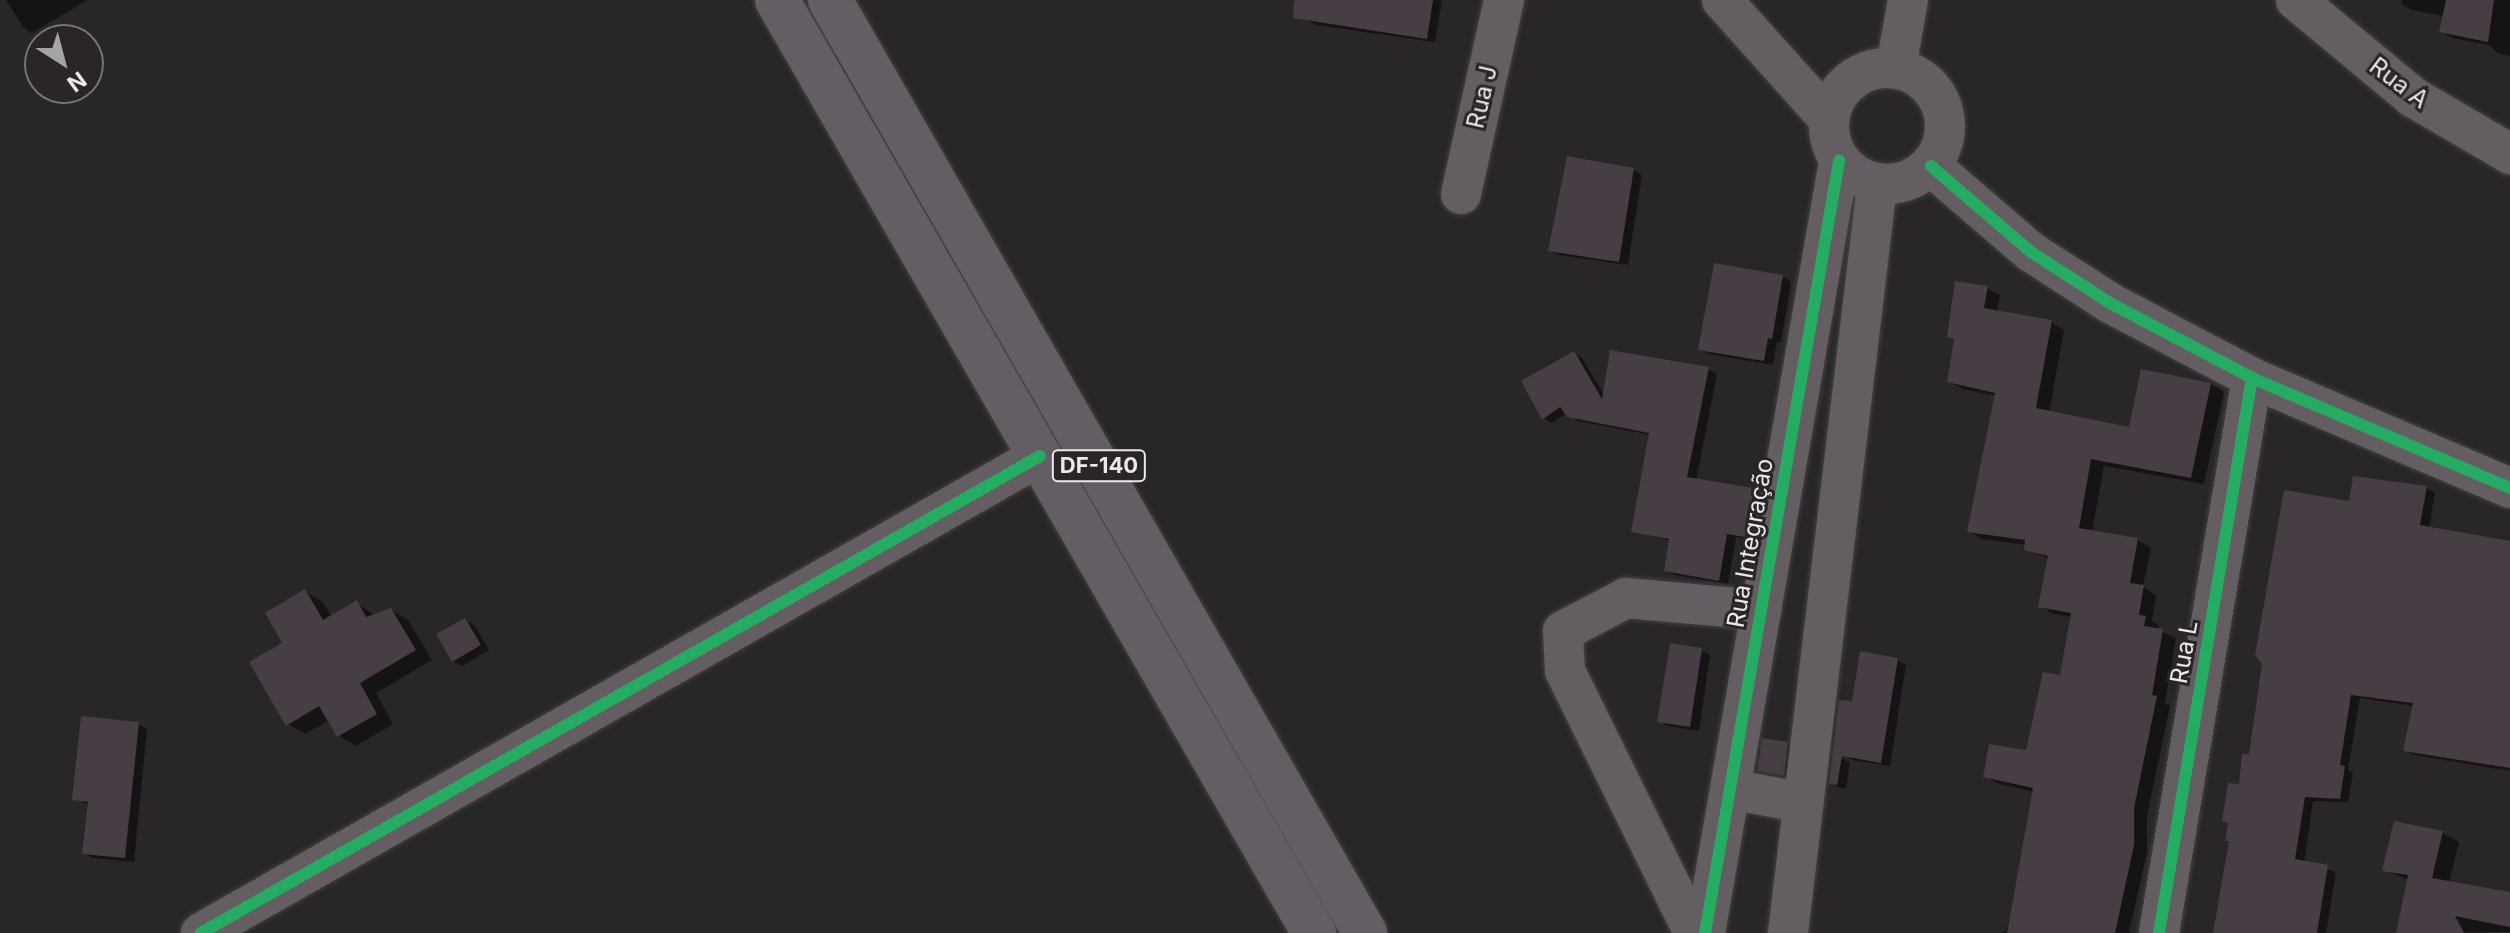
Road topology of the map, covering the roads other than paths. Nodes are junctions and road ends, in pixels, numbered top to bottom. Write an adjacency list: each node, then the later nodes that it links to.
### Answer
1 (777, 0): 15 (main road, DF-140)
2 (830, 0): 22 (main road, DF-140)
3 (1504, 0): 13 (street, Rua J)
4 (1722, 0): 8 (street)
5 (1908, 0): 7 (street)
6 (2296, 0): 9 (street, Rua A)
7 (1896, 68): 8 (street); 11 (street)
8 (1828, 118): 10 (street)
9 (2510, 154)
10 (1839, 161): 12 (street); 17 (street, Rua Integração)
11 (1931, 166): 12 (street); 14 (street)
12 (1877, 185): 19 (street)
13 (1461, 194)
14 (2252, 378): 16 (street); 26 (street, Rua L)
15 (1040, 456): 20 (street); 21 (main road, DF-140)
16 (2510, 488)
17 (1761, 610): 18 (street, Rua Integração); 23 (street)
18 (1730, 789): 19 (street); 24 (street, Rua Integração)
19 (1804, 803): 25 (street)
20 (201, 933)
21 (1314, 933)
22 (1365, 933)
23 (1694, 933)
24 (1705, 933)
25 (1788, 933)
26 (2159, 933)

